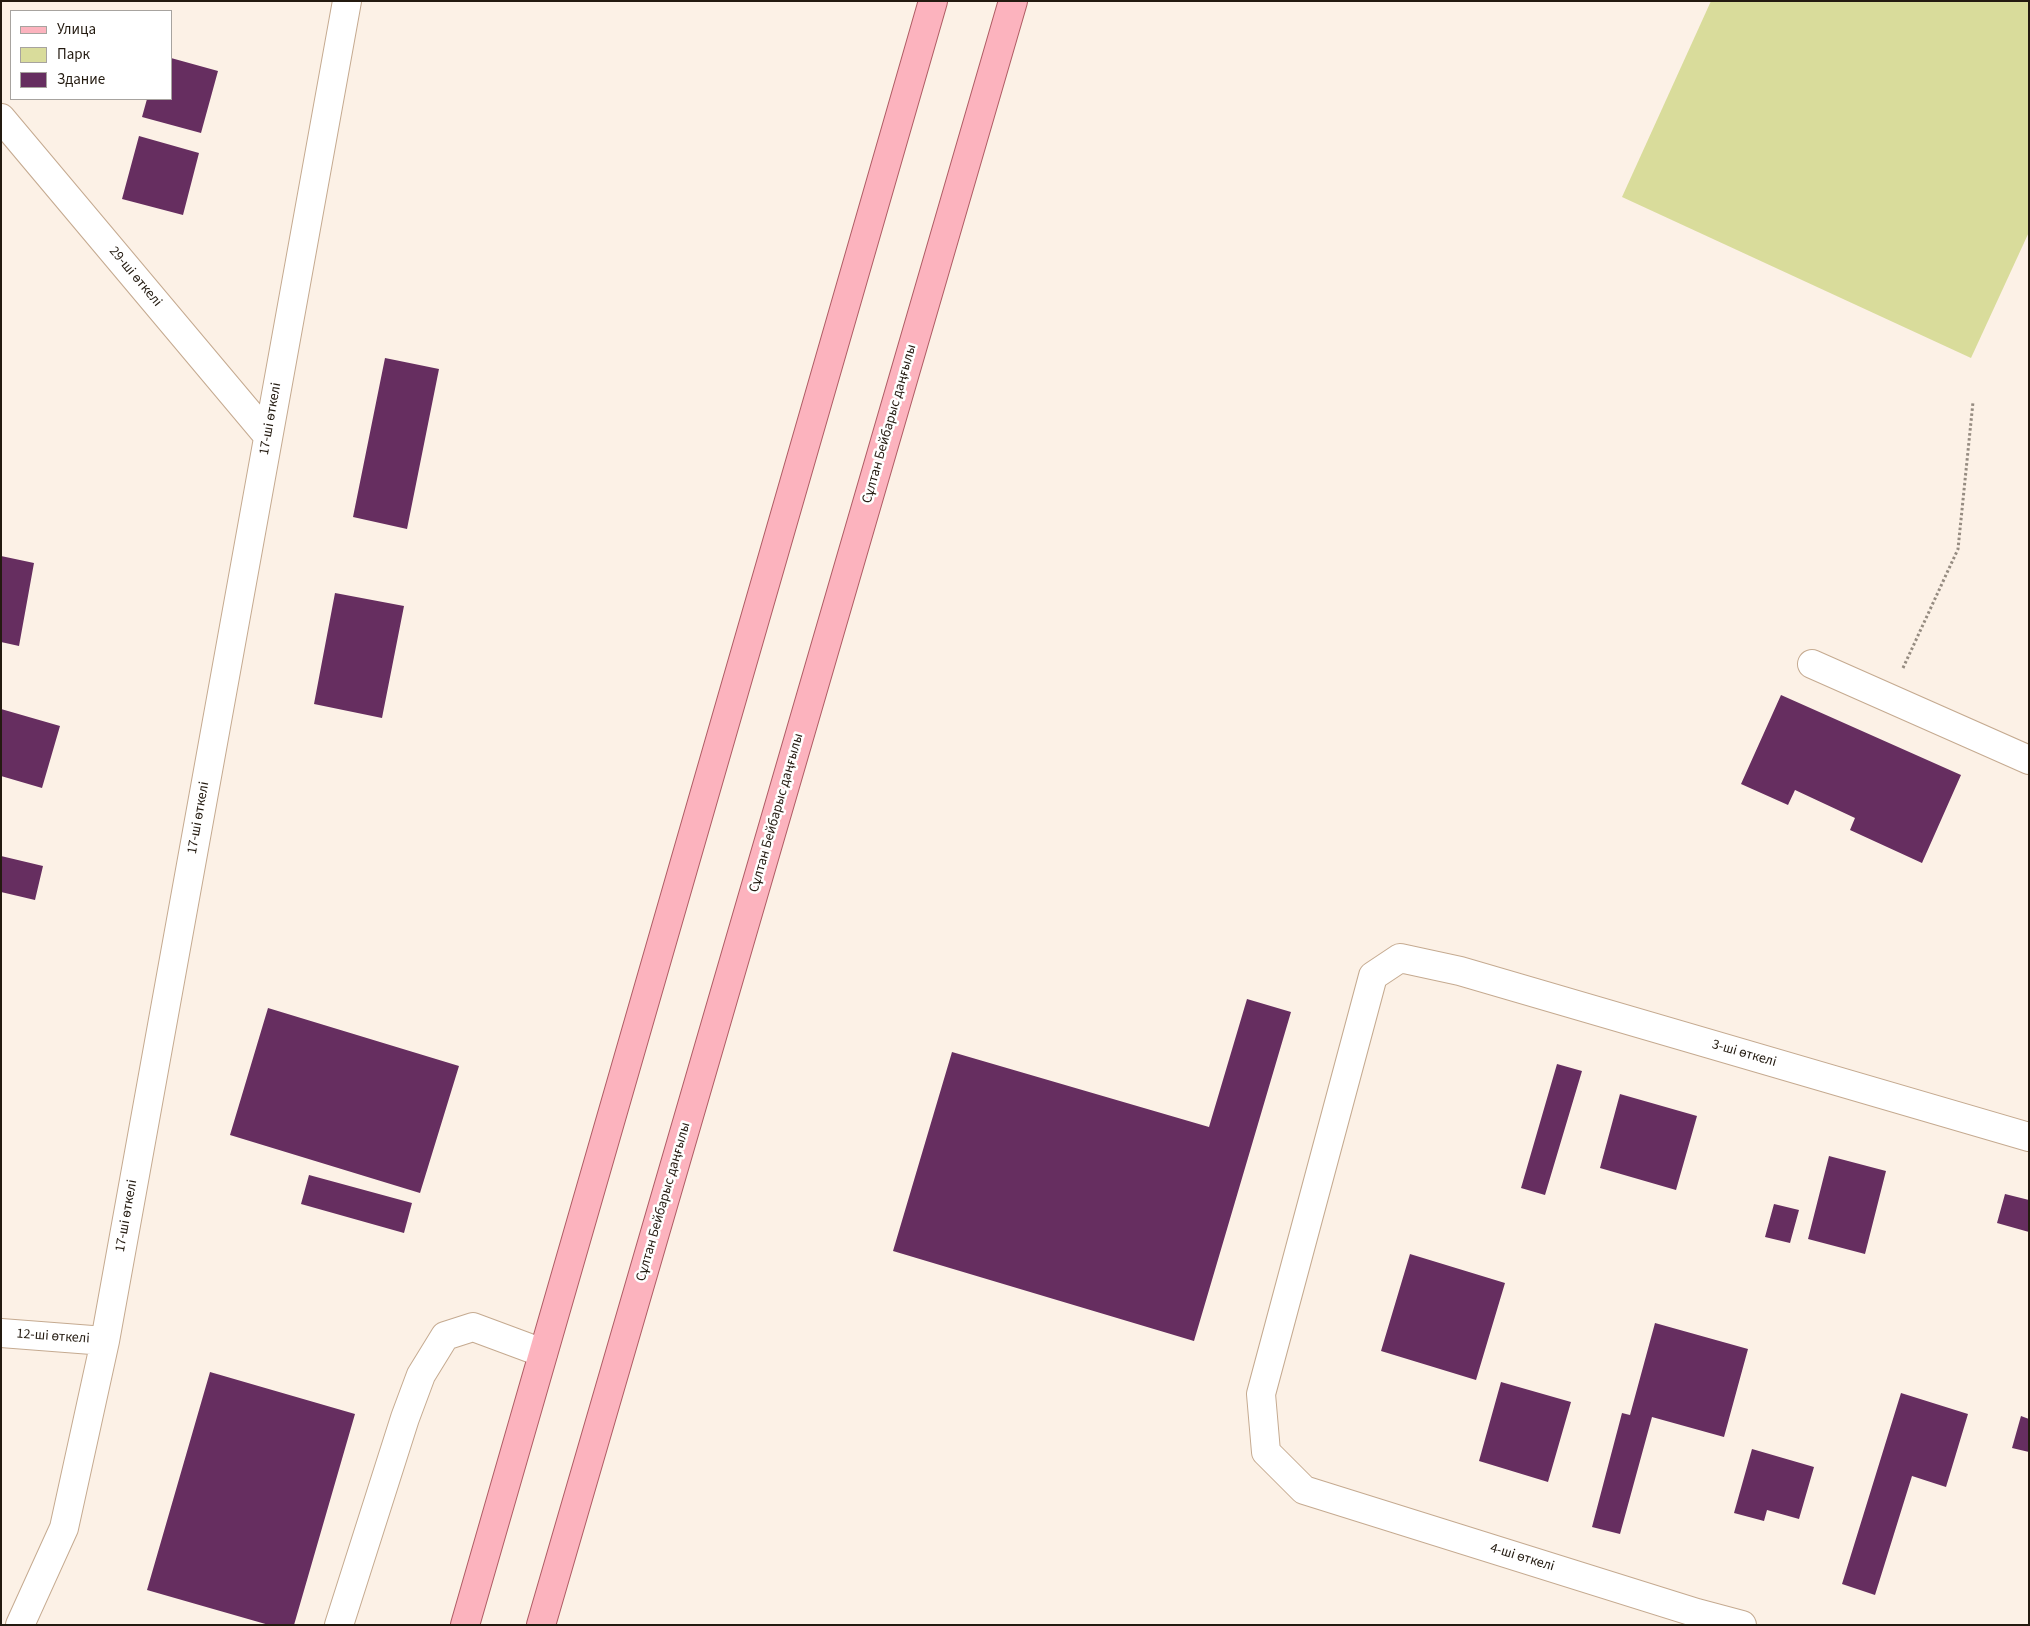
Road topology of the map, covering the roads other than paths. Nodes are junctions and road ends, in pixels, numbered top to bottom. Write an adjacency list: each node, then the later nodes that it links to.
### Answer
1 (347, 1): 5 (street, 17-ші өткелі)
2 (932, 1): 11 (main road)
3 (1013, 1): 17 (main road, Сұлтан Бейбарыс даңғылы)
4 (1, 118): 5 (street, 29-ші өткелі)
5 (268, 436): 10 (street, 17-ші өткелі)
6 (1812, 664): 7 (street)
7 (2029, 760)
8 (2029, 1138): 12 (street, 3-ші өткелі)
9 (1, 1333): 10 (street, 12-ші өткелі)
10 (105, 1341): 14 (street, 17-ші өткелі)
11 (543, 1353): 15 (street); 16 (main road)
12 (1304, 1490): 13 (street, 4-ші өткелі)
13 (1696, 1619): 18 (street, 4-ші өткелі)
14 (20, 1625)
15 (339, 1625)
16 (465, 1625)
17 (541, 1625)
18 (1742, 1625)

